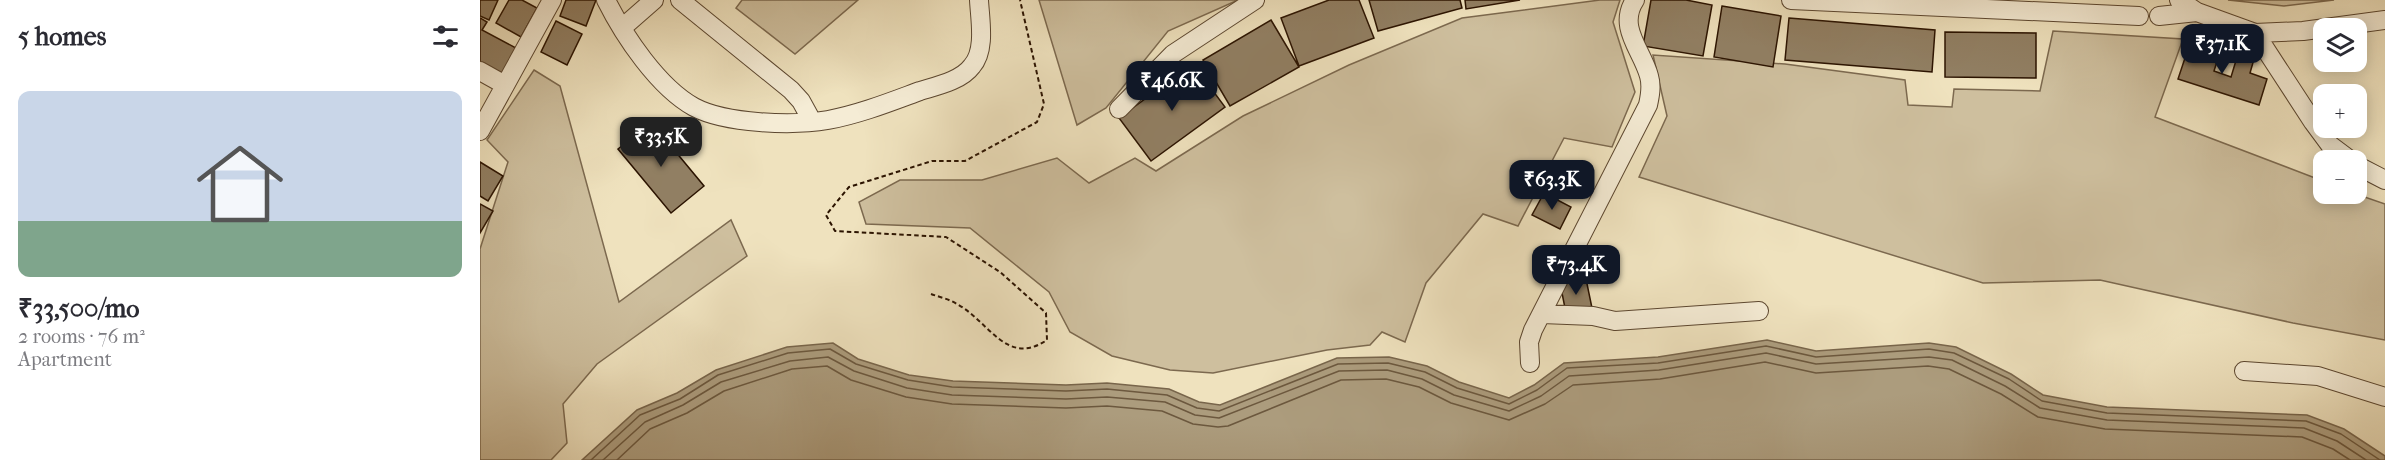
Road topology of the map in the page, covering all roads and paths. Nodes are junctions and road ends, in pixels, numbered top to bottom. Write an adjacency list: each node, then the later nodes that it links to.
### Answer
1 (552, 0): 18 (street)
2 (606, 0): 15 (street)
3 (654, 0): 15 (street)
4 (680, 0): 20 (street)
5 (979, 0): 20 (street)
6 (1020, 0): 25 (path)
7 (1255, 0): 19 (street)
8 (1635, 0): 27 (street)
9 (1791, 0): 12 (street)
10 (2179, 0): 11 (street)
11 (2197, 12): 13 (street); 16 (street)
12 (2139, 16)
13 (2159, 16)
14 (2385, 20): 16 (street)
15 (622, 28): 20 (street)
16 (2255, 33): 22 (street)
17 (480, 71): 18 (street)
18 (505, 85): 21 (street)
19 (1119, 109)
20 (812, 121)
21 (480, 131)
22 (2337, 150)
23 (2367, 171): 24 (street)
24 (2385, 180)
25 (931, 294)
26 (1759, 311): 27 (street)
27 (1542, 314): 28 (street)
28 (1530, 363)
29 (2244, 371): 30 (street)
30 (2385, 397)

